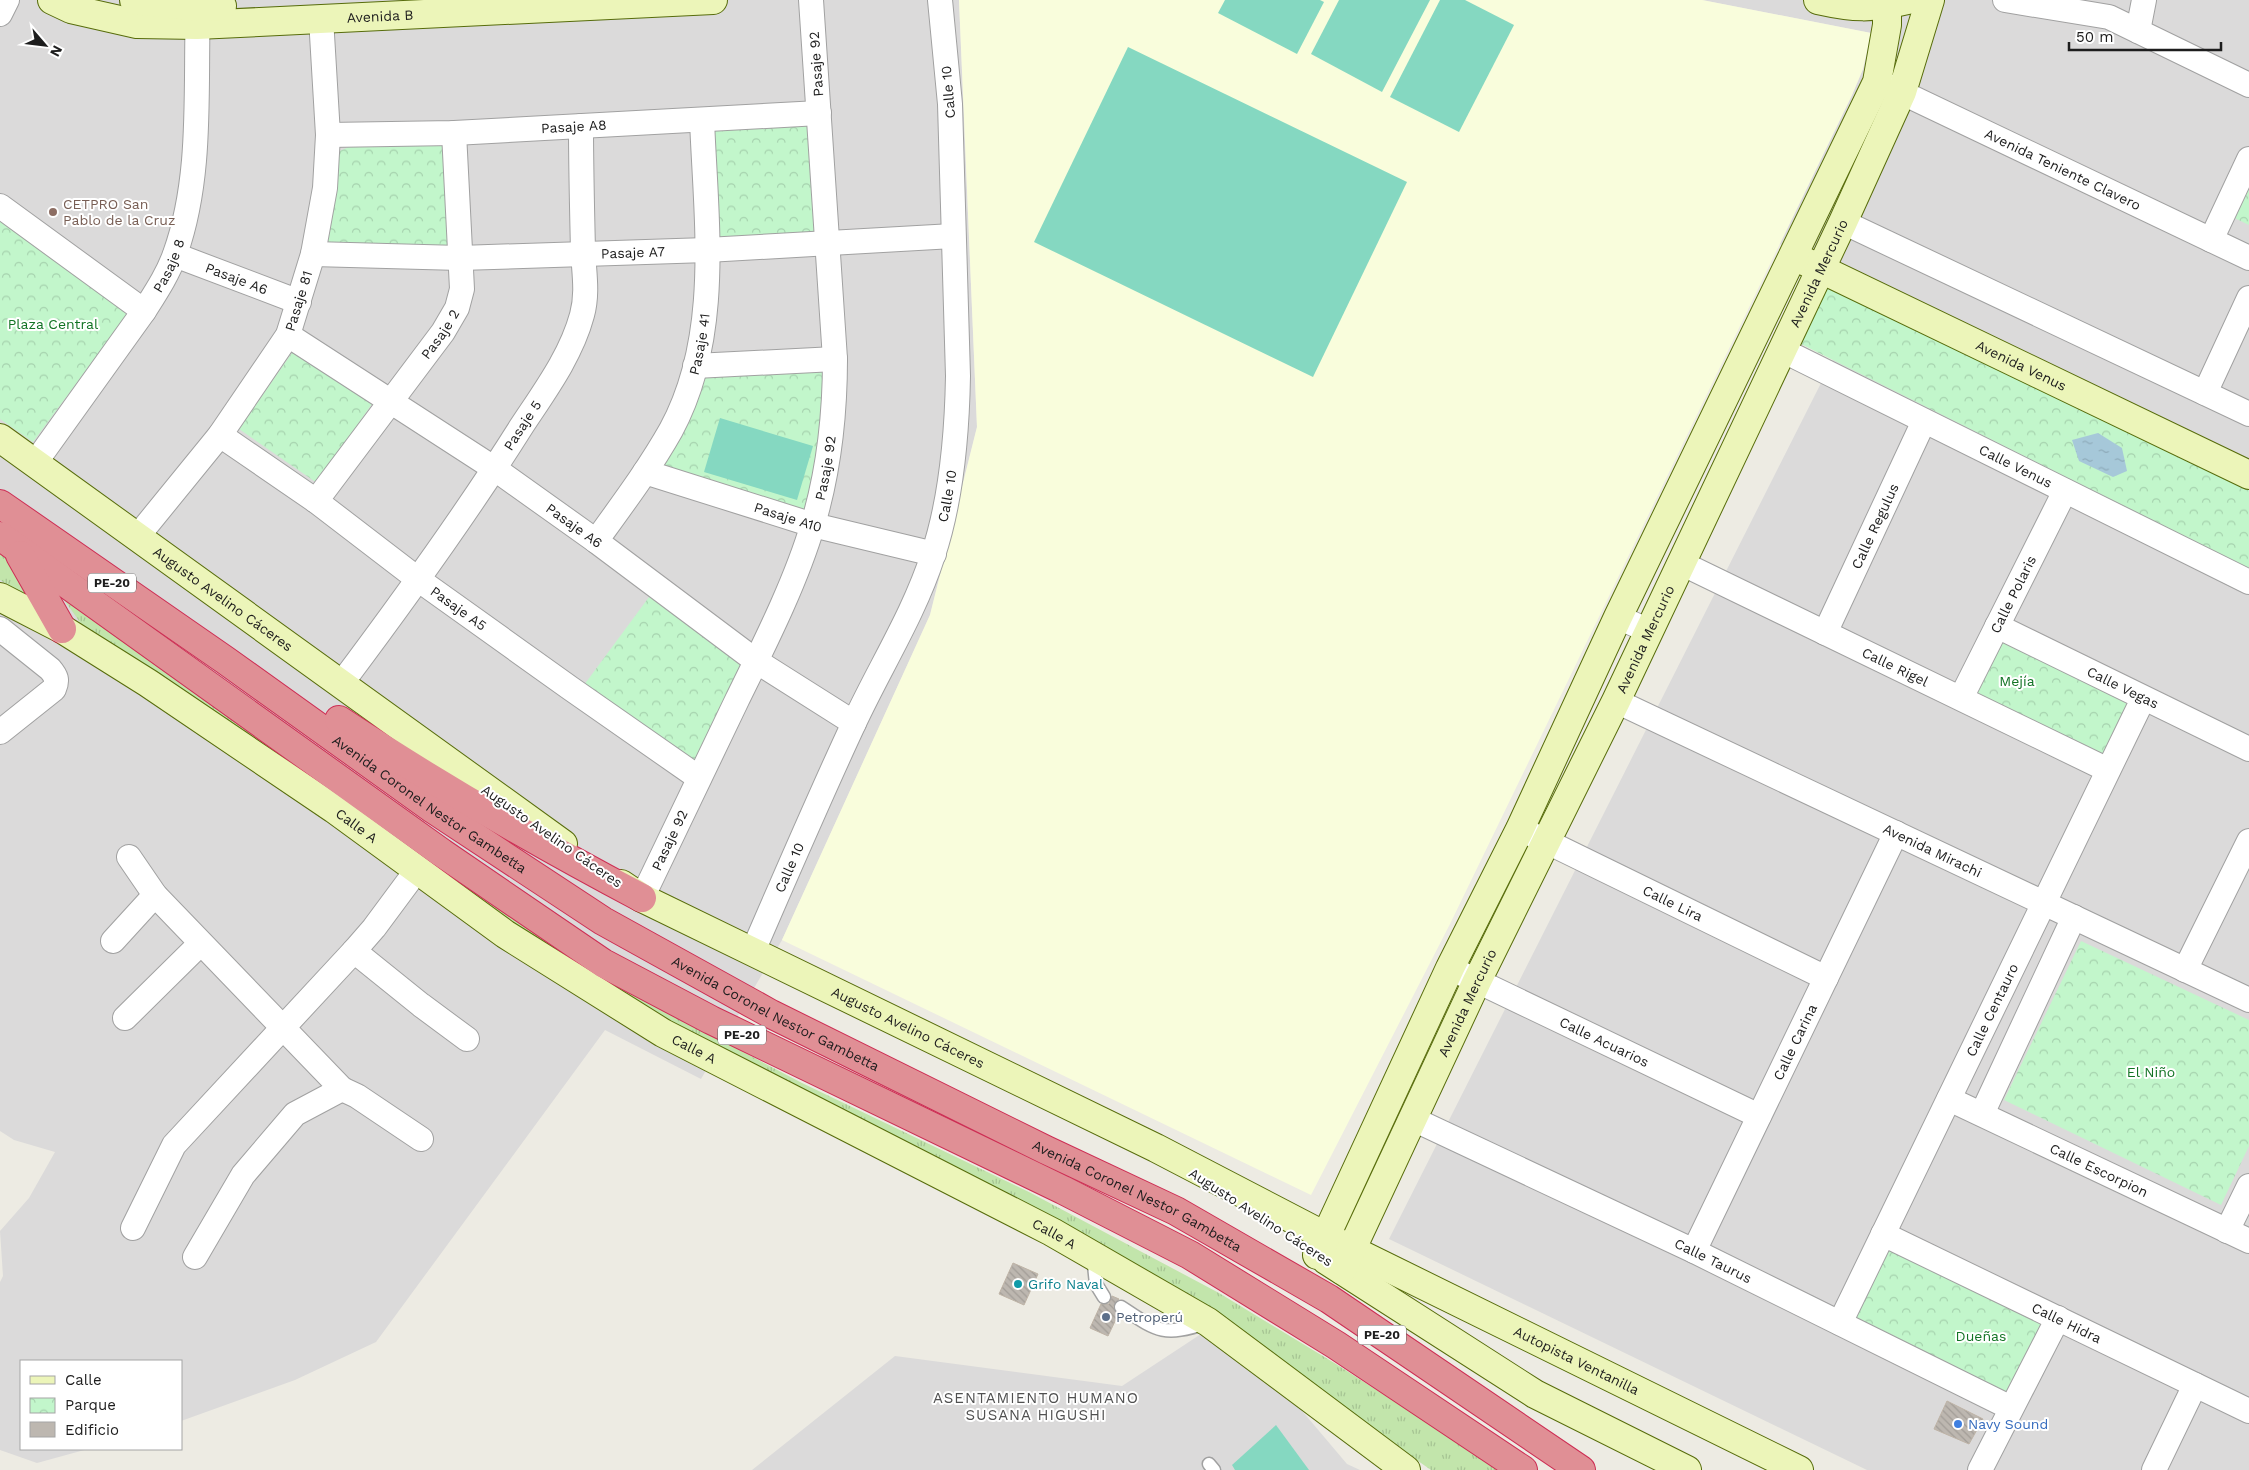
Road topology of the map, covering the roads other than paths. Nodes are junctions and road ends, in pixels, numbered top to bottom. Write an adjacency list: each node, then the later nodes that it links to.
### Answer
1 (7, 0): 15 (street)
2 (52, 0): 14 (street, Avenida B)
3 (134, 0): 14 (street, Avenida B)
4 (714, 0): 12 (street, Avenida B)
5 (811, 0): 20 (street, Pasaje 92)
6 (940, 0): 28 (street, Calle 10)
7 (1818, 0): 11 (street)
8 (1930, 0): 19 (street, Avenida Mercurio)
9 (2005, 0): 16 (street)
10 (2144, 0): 16 (street)
11 (1898, 3): 17 (street)
12 (577, 4): 13 (street, Avenida B)
13 (324, 5): 14 (street, Avenida B); 24 (street, Pasaje 81)
14 (198, 11): 34 (street, Pasaje 8)
15 (0, 14)
16 (2138, 31): 18 (street)
17 (1877, 82): 19 (street, Avenida Teniente Clavero); 35 (street)
18 (2249, 85)
19 (1902, 92): 27 (street, Avenida Mercurio); 29 (street, Avenida Teniente Clavero)
20 (819, 113): 21 (street, Pasaje A8); 30 (street, Pasaje 92)
21 (702, 120): 22 (street, Pasaje A8); 31 (street, Pasaje 41)
22 (581, 126): 23 (street, Pasaje A8); 32 (street, Pasaje 5)
23 (454, 133): 24 (street, Pasaje A8); 36 (street, Pasaje 2)
24 (328, 135): 33 (street, Pasaje 81)
25 (2249, 159): 29 (street)
26 (0, 206): 41 (street)
27 (1843, 222): 38 (street, Avenida Mercurio); 46 (street)
28 (953, 236): 30 (street, Pasaje A7); 63 (street, Calle 10)
29 (2211, 240): 37 (street, Avenida Teniente Clavero)
30 (829, 244): 31 (street, Pasaje A7); 44 (street, Pasaje 92)
31 (707, 250): 32 (street, Pasaje A7); 45 (street, Pasaje 41)
32 (583, 253): 36 (street, Pasaje A7); 53 (street, Pasaje 5)
33 (313, 254): 36 (street, Pasaje A7); 40 (street, Pasaje 81)
34 (175, 255): 40 (street, Pasaje A6); 41 (street, Pasaje 8)
35 (1793, 256): 38 (street, Avenida Venus); 68 (street)
36 (460, 258): 47 (street, Pasaje 2)
37 (2249, 258)
38 (1820, 269): 43 (street, Avenida Mercurio); 55 (street, Avenida Venus)
39 (2249, 298): 46 (street)
40 (299, 302): 42 (street, Pasaje 81)
41 (144, 311): 52 (street, Pasaje 8)
42 (288, 335): 47 (street, Pasaje A6); 50 (street, Pasaje 81)
43 (1782, 350): 49 (street, Calle Venus); 64 (street, Avenida Mercurio)
44 (835, 359): 45 (street); 59 (street, Pasaje 92)
45 (695, 366): 54 (street, Pasaje 41)
46 (2205, 393): 48 (street)
47 (390, 400): 53 (street, Pasaje A6); 57 (street, Pasaje 2)
48 (2249, 414)
49 (1924, 420): 56 (street, Calle Venus); 73 (street, Calle Regulus)
50 (220, 436): 57 (street, Pasaje A5); 60 (street, Pasaje 81)
51 (0, 438): 52 (street, Augusto Avelino Cáceres)
52 (35, 464): 60 (street, Augusto Avelino Cáceres)
53 (495, 469): 62 (street, Pasaje A6); 65 (street, Pasaje 5)
54 (646, 472): 59 (street, Pasaje A10); 62 (street, Pasaje 41)
55 (2249, 475)
56 (2066, 491): 66 (street, Calle Venus); 69 (street, Calle Polaris)
57 (316, 501): 65 (street, Pasaje A5)
58 (0, 504): 74 (highway, Avenida Coronel Nestor Gambetta / PE-20)
59 (813, 525): 63 (street, Pasaje A10); 75 (street, Pasaje 92)
60 (137, 537): 76 (street, Augusto Avelino Cáceres)
61 (8, 541): 71 (highway); 132 (highway, Avenida Coronel Nestor Gambetta / PE-20)
62 (596, 541): 75 (street, Pasaje A6)
63 (934, 554): 80 (street, Calle 10)
64 (1681, 563): 72 (street, Avenida Mercurio); 73 (street, Calle Rigel)
65 (420, 580): 76 (street, Pasaje 5); 84 (street, Pasaje A5)
66 (2249, 582)
67 (0, 596): 71 (street, Calle A)
68 (1618, 617): 72 (street); 85 (street)
69 (1997, 626): 77 (street, Calle Polaris); 78 (street, Calle Vegas)
70 (0, 628): 81 (street)
71 (62, 629): 90 (street, Calle A)
72 (1649, 631): 79 (street, Avenida Mercurio)
73 (1825, 633): 77 (street, Calle Rigel)
74 (224, 660): 92 (highway); 133 (highway, Avenida Coronel Nestor Gambetta / PE-20)
75 (756, 661): 80 (street, Pasaje A6); 84 (street, Pasaje 92)
76 (341, 684): 92 (street, Augusto Avelino Cáceres)
77 (1961, 698): 83 (street, Calle Rigel)
78 (2143, 699): 82 (street, Calle Vegas); 83 (street, Calle Centauro)
79 (1616, 701): 86 (street, Avenida Mirachi); 88 (street, Avenida Mercurio)
80 (854, 723): 98 (street, Calle 10)
81 (0, 732)
82 (2249, 749)
83 (2108, 770): 93 (street, Calle Centauro)
84 (699, 778): 92 (street, Pasaje 92)
85 (1520, 829): 88 (street, Calle Lira); 99 (street)
86 (1896, 833): 93 (street, Avenida Mirachi); 101 (street, Calle Carina)
87 (2249, 841): 100 (street)
88 (1546, 842): 101 (street, Calle Lira); 102 (street, Avenida Mercurio)
89 (129, 857): 91 (street)
90 (417, 870): 97 (street); 120 (street, Calle A)
91 (155, 895): 95 (street); 96 (street)
92 (642, 898): 98 (street, Augusto Avelino Cáceres)
93 (2044, 903): 94 (street, Avenida Mirachi); 108 (street, Calle Centauro)
94 (2074, 917): 100 (street, Avenida Mirachi); 109 (street)
95 (113, 941)
96 (200, 944): 104 (street); 105 (street)
97 (354, 951): 105 (street); 106 (street)
98 (753, 952): 118 (street, Augusto Avelino Cáceres)
99 (1450, 968): 102 (street, Calle Acuarios); 118 (street)
100 (2186, 970): 103 (street, Avenida Mirachi)
101 (1826, 978): 110 (street, Calle Carina)
102 (1477, 981): 110 (street, Calle Acuarios); 111 (street, Avenida Mercurio)
103 (2249, 1000)
104 (125, 1018)
105 (284, 1028): 107 (street); 114 (street)
106 (467, 1039)
107 (342, 1088): 112 (street); 121 (street)
108 (1949, 1098): 109 (street, Calle Escorpion); 116 (street, Calle Centauro)
109 (1982, 1114): 115 (street, Calle Escorpion)
110 (1759, 1116): 119 (street, Calle Carina)
111 (1412, 1119): 119 (street, Calle Taurus); 122 (street, Avenida Mercurio)
112 (421, 1139)
113 (2249, 1186): 115 (street)
114 (133, 1228)
115 (2228, 1231): 117 (street, Calle Escorpion)
116 (1883, 1234): 125 (street, Calle Hidra); 127 (street, Calle Centauro)
117 (2249, 1241)
118 (1322, 1245): 122 (street, Augusto Avelino Cáceres)
119 (1694, 1251): 127 (street, Calle Taurus)
120 (1093, 1256): 123 (lane); 126 (street, Calle A)
121 (195, 1257)
122 (1347, 1260): 134 (street); 135 (street, Autopista Ventanilla)
123 (1104, 1297)
124 (1121, 1307): 126 (lane)
125 (2058, 1318): 128 (street, Calle Hidra); 129 (street)
126 (1208, 1322): 131 (street, Calle A)
127 (1840, 1323): 129 (street, Calle Taurus)
128 (2195, 1385): 130 (street, Calle Hidra); 137 (street)
129 (2012, 1408): 136 (street)
130 (2249, 1411)
131 (1406, 1470)
132 (1524, 1470)
133 (1581, 1470)
134 (1687, 1470)
135 (1800, 1470)
136 (1980, 1470)
137 (2154, 1470)

